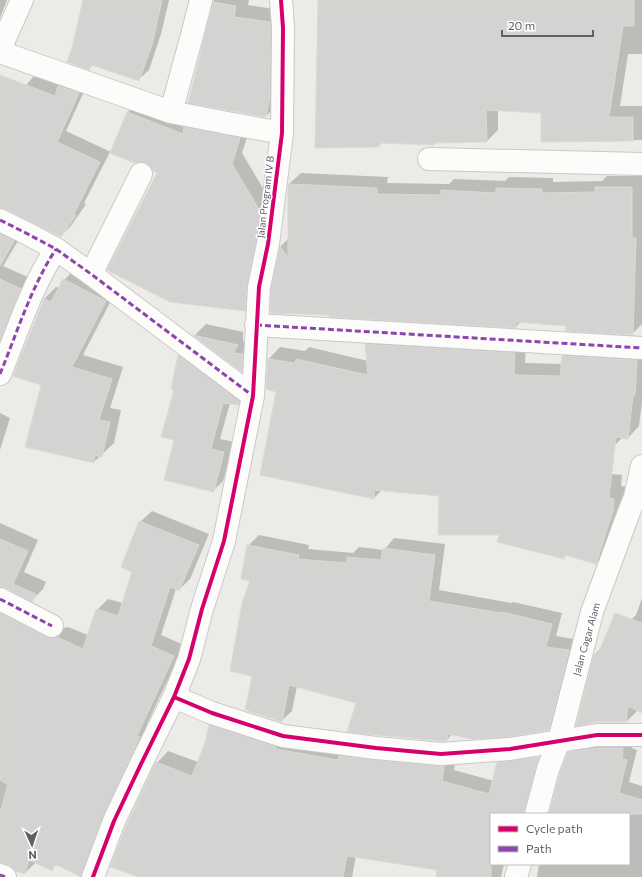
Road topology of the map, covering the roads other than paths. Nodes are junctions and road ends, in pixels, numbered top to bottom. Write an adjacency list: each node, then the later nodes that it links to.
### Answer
1 (22, 0): 4 (street)
2 (201, 0): 5 (street)
3 (281, 0): 6 (street, Jalan Program IV B)
4 (0, 51): 5 (street)
5 (171, 112): 6 (street)
6 (282, 133): 13 (street, Jalan Program IV B)
7 (429, 159): 8 (street)
8 (642, 164)
9 (142, 174): 12 (street)
10 (0, 220): 11 (street)
11 (56, 249): 12 (street); 15 (street)
12 (91, 274): 16 (street)
13 (256, 324): 14 (street); 16 (street, Jalan Program IV B)
14 (642, 348)
15 (0, 374)
16 (253, 396): 20 (street, Jalan Program IV B)
17 (642, 466): 22 (street, Jalan Cagar Alam)
18 (0, 599): 19 (street)
19 (52, 626)
20 (174, 697): 22 (street); 27 (street, Jalan Program IV B)
21 (642, 735): 22 (street)
22 (560, 741): 23 (street, Jalan Cagar Alam)
23 (536, 813)
24 (520, 865): 28 (street)
25 (0, 875): 26 (street)
26 (5, 877)
27 (93, 877)
28 (516, 877)

